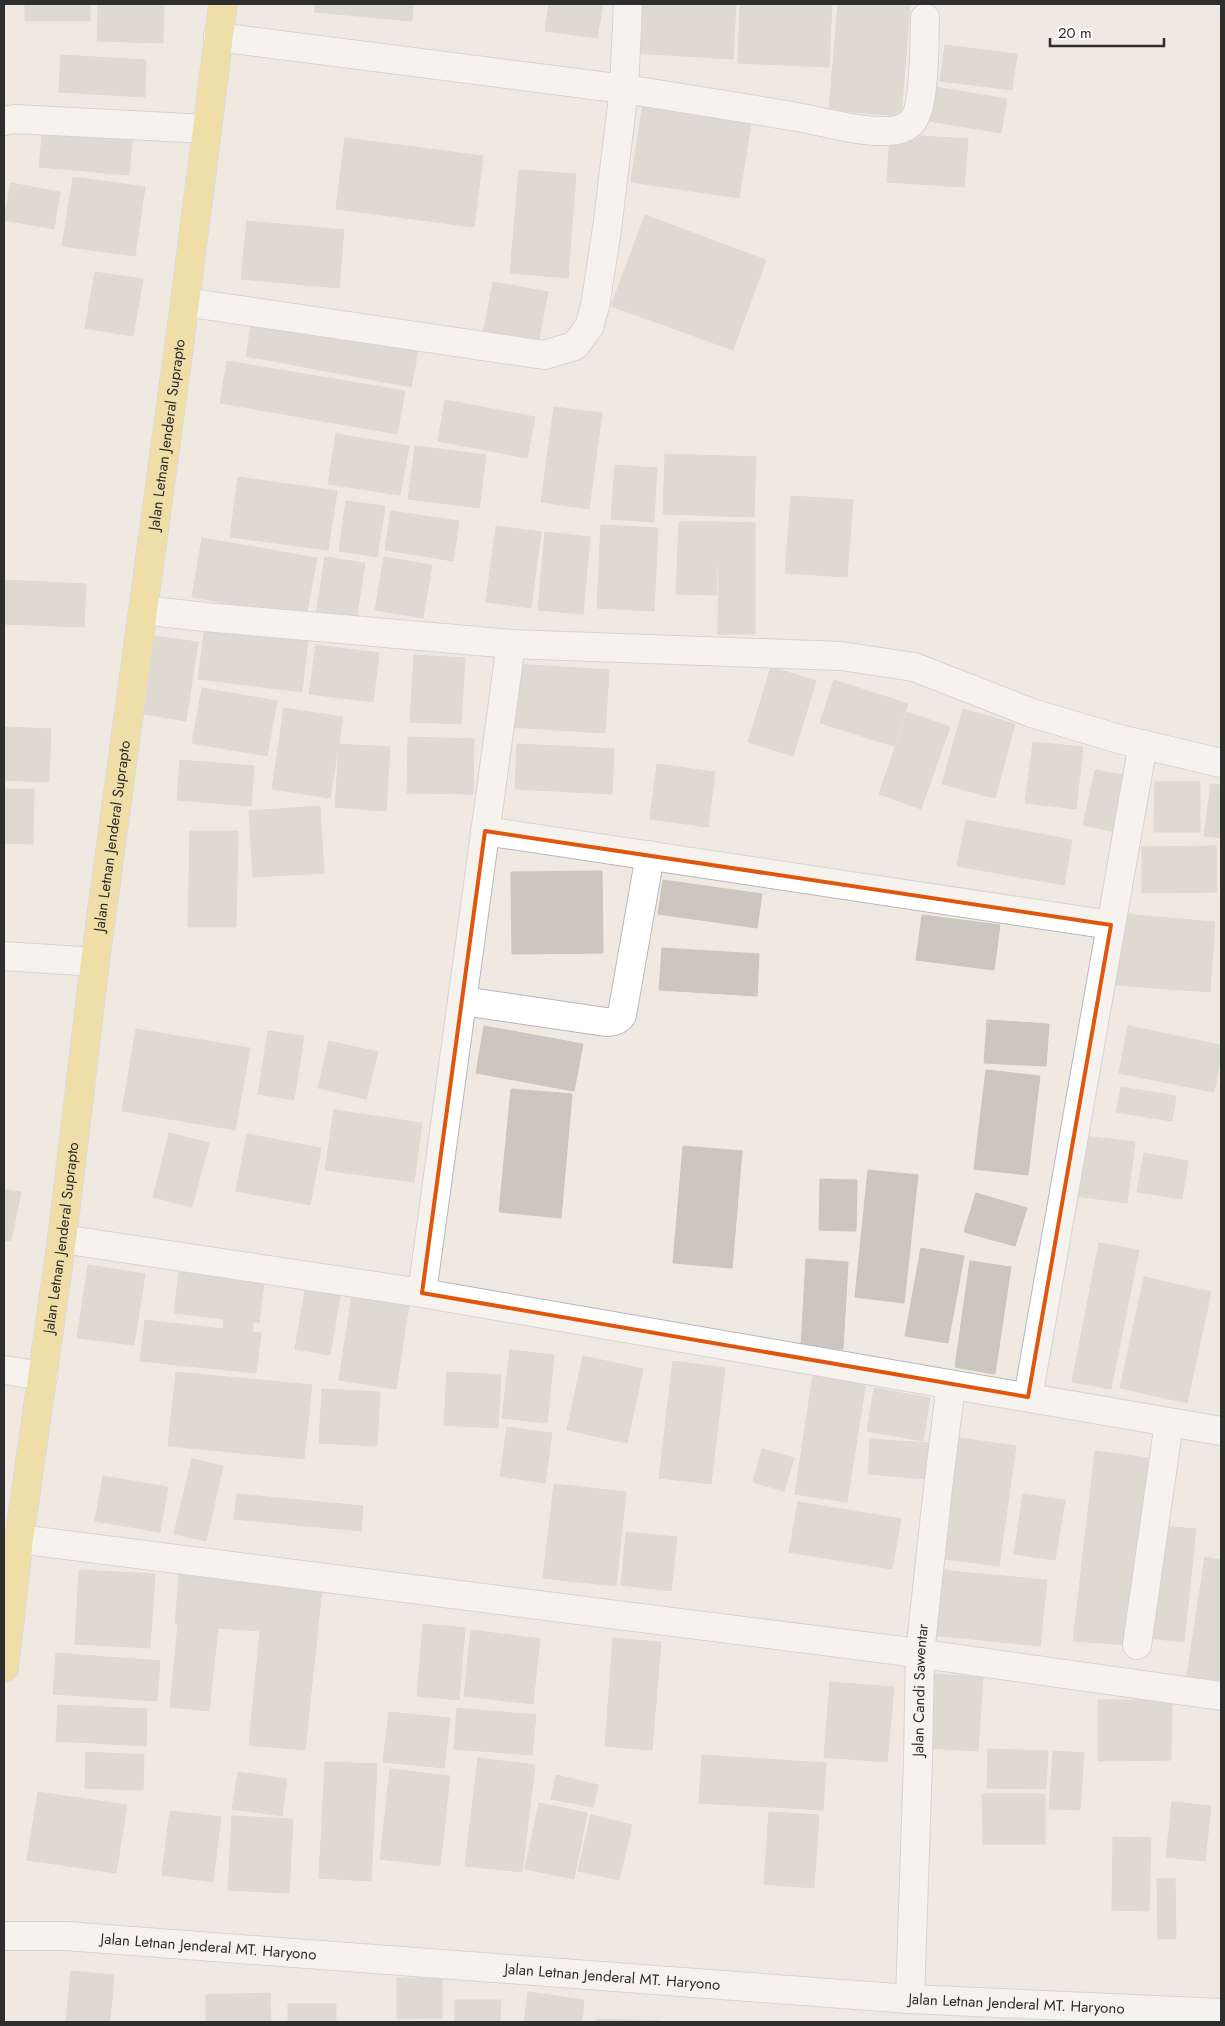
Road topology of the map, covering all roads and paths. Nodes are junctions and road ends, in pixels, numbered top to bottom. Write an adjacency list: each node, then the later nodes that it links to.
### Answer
1 (223, 4): 4 (main road, Jalan Letnan Jenderal Suprapto)
2 (628, 4): 5 (street)
3 (925, 18): 5 (street)
4 (218, 37): 5 (street); 7 (main road, Jalan Letnan Jenderal Suprapto)
5 (624, 88): 8 (street)
6 (4, 122): 7 (street)
7 (206, 129): 8 (main road, Jalan Letnan Jenderal Suprapto)
8 (184, 302): 9 (main road, Jalan Letnan Jenderal Suprapto)
9 (143, 610): 10 (street); 17 (main road, Jalan Letnan Jenderal Suprapto)
10 (511, 644): 11 (street); 13 (street)
11 (1143, 744): 12 (street); 15 (street)
12 (1221, 763)
13 (486, 831): 14 (street); 18 (street)
14 (650, 856): 15 (street); 18 (street)
15 (1111, 924): 24 (street)
16 (4, 956): 17 (street)
17 (95, 962): 19 (main road, Jalan Letnan Jenderal Suprapto)
18 (462, 1002): 20 (street)
19 (62, 1239): 20 (street); 22 (main road, Jalan Letnan Jenderal Suprapto)
20 (422, 1293): 23 (street)
21 (4, 1370): 22 (street)
22 (43, 1376): 27 (main road, Jalan Letnan Jenderal Suprapto)
23 (951, 1384): 24 (street); 29 (street, Jalan Candi Sawentar)
24 (1028, 1397): 25 (street)
25 (1169, 1423): 26 (street); 28 (street)
26 (1221, 1431)
27 (19, 1539): 29 (street); 30 (main road, Jalan Letnan Jenderal Suprapto)
28 (1137, 1645)
29 (920, 1653): 31 (street); 33 (street, Jalan Candi Sawentar)
30 (4, 1668)
31 (1221, 1696)
32 (4, 1936): 33 (street, Jalan Letnan Jenderal MT. Haryono)
33 (910, 1999): 35 (street, Jalan Letnan Jenderal MT. Haryono)
34 (1221, 2013): 35 (street, Jalan Letnan Jenderal MT. Haryono)
35 (1158, 2016)

